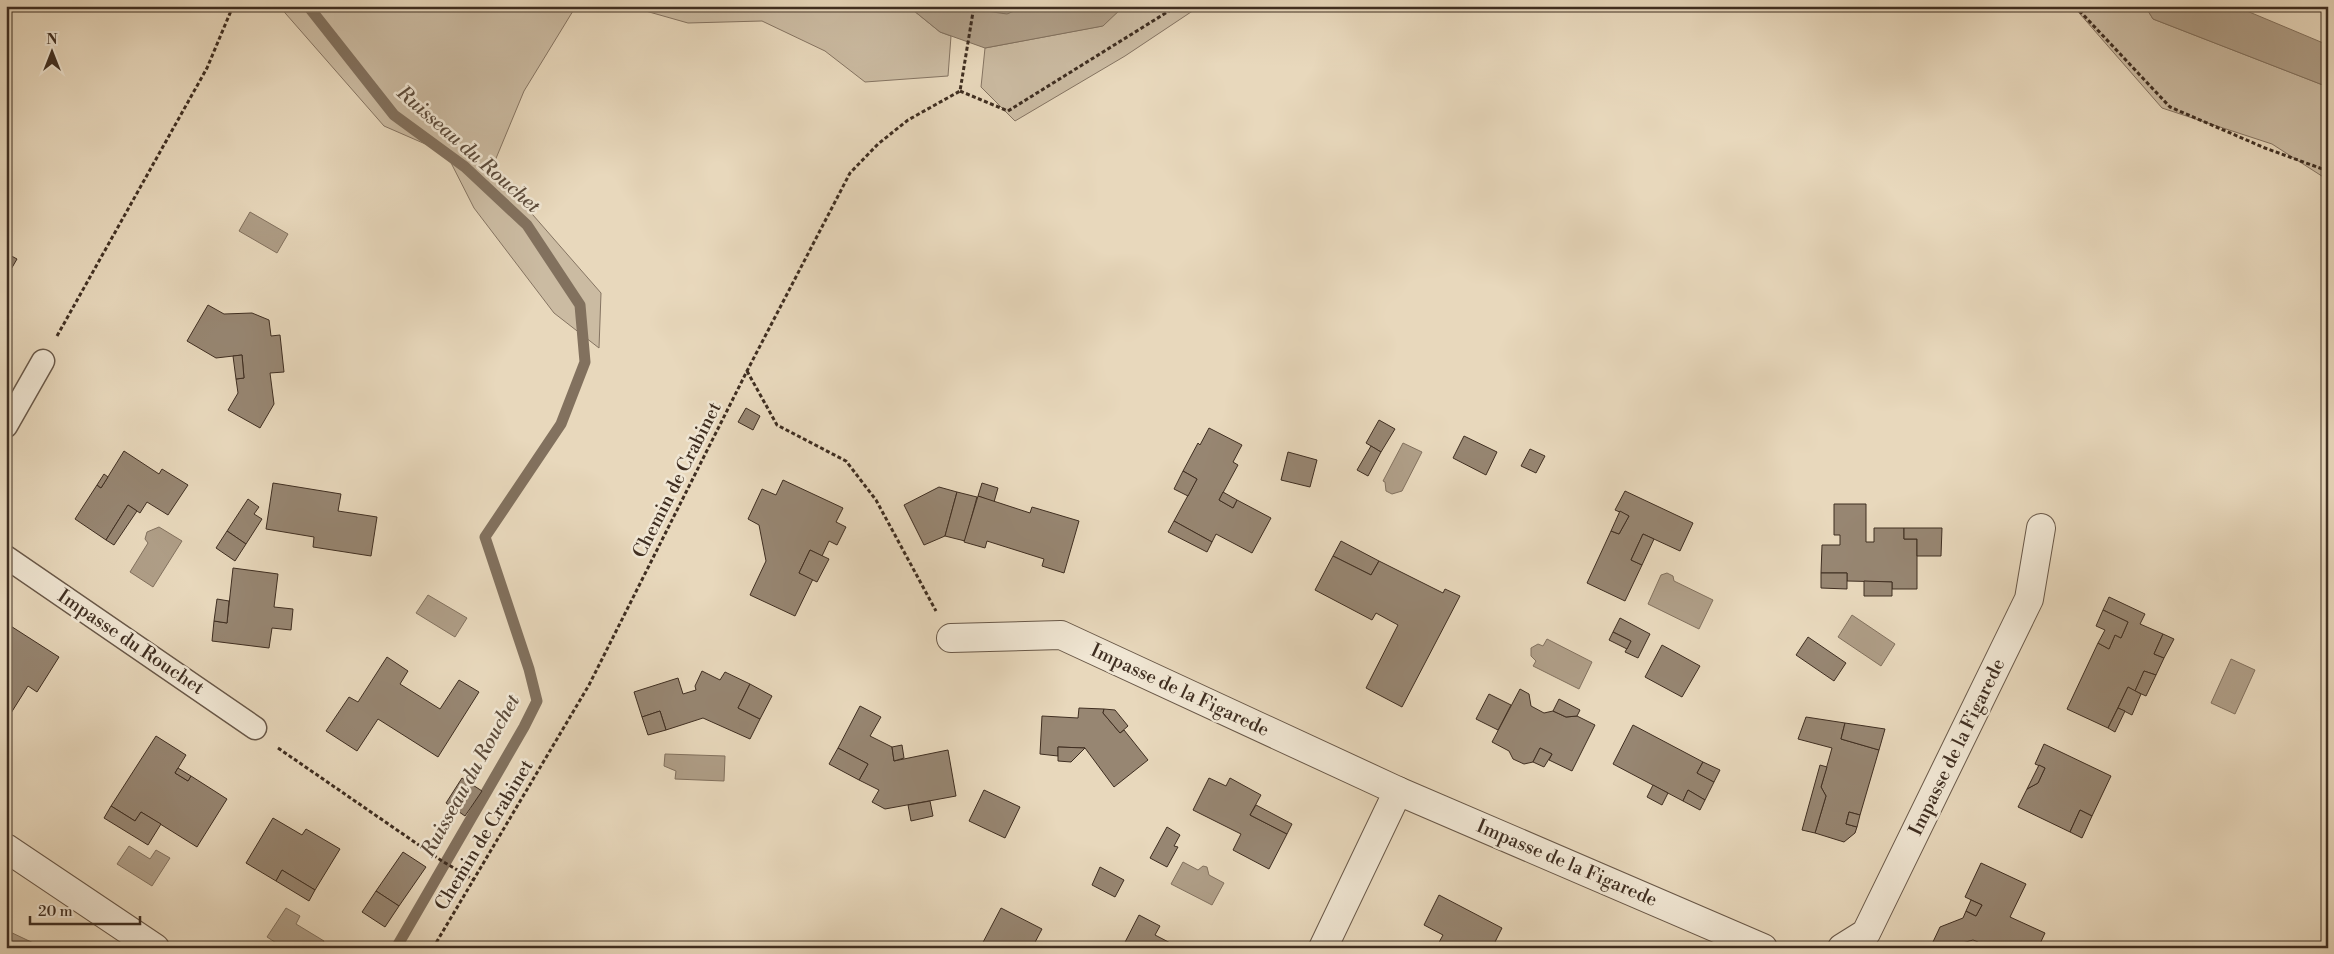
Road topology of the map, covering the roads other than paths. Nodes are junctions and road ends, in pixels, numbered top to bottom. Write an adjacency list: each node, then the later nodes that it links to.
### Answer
1 (43, 361): 2 (lane)
2 (6, 426)
3 (2041, 528): 12 (street, Impasse de la Figarede)
4 (6, 557): 6 (lane, Impasse du Rouchet)
5 (951, 638): 7 (street, Impasse de la Figarede)
6 (255, 728)
7 (1398, 791): 10 (street); 11 (street, Impasse de la Figarede)
8 (6, 848): 9 (street)
9 (155, 948)
10 (1323, 948)
11 (1763, 948)
12 (1842, 948)

